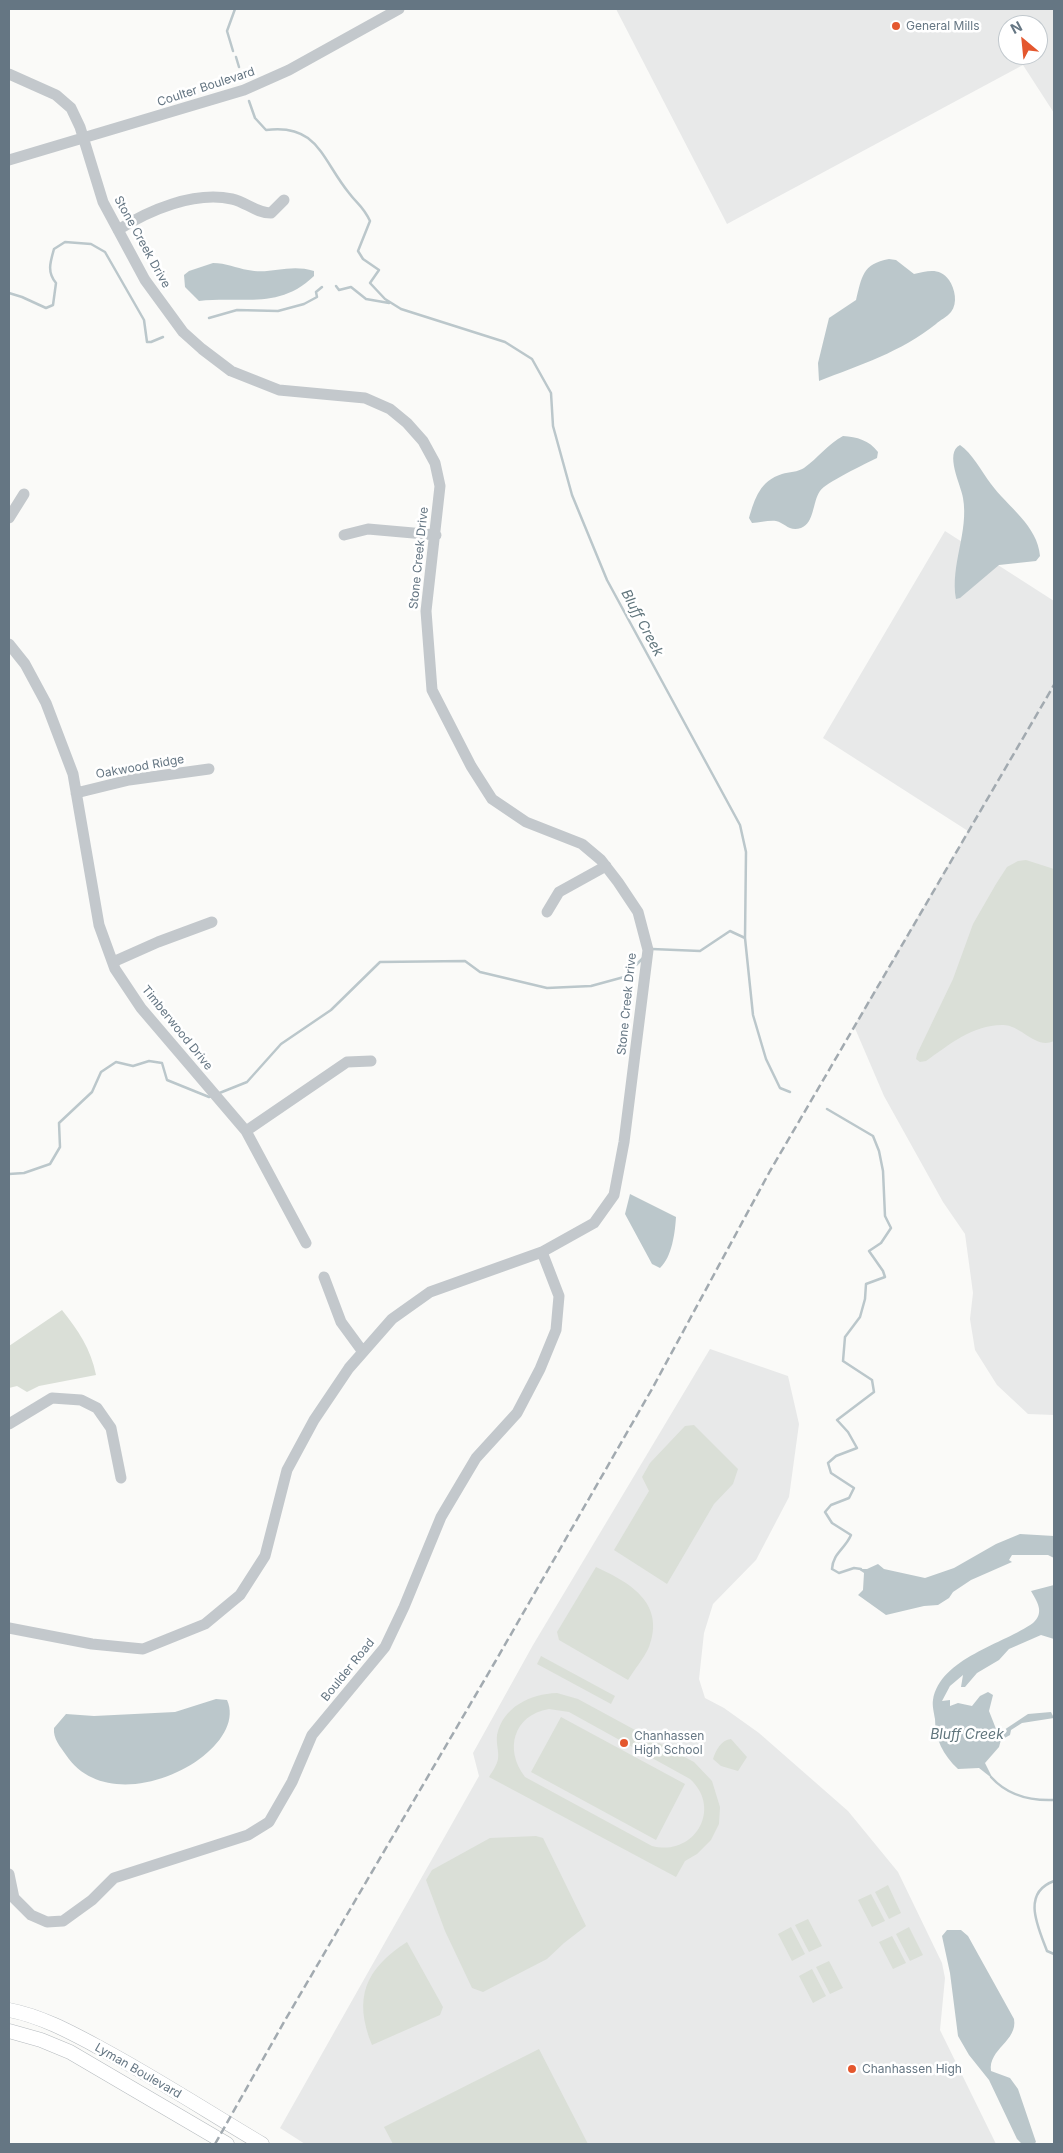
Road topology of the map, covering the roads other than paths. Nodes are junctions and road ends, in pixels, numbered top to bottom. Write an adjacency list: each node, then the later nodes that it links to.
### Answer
1 (398, 9): 3 (street, Coulter Boulevard)
2 (9, 74): 3 (street, Stone Creek Drive)
3 (84, 139): 4 (street, Coulter Boulevard); 6 (street, Stone Creek Drive)
4 (9, 160)
5 (284, 200): 6 (street)
6 (118, 230): 10 (street, Stone Creek Drive)
7 (24, 494): 8 (street)
8 (9, 518)
9 (344, 535): 10 (street)
10 (436, 535): 14 (street, Stone Creek Drive)
11 (9, 644): 13 (street, Timberwood Drive)
12 (208, 769): 13 (street, Oakwood Ridge)
13 (76, 793): 17 (street, Timberwood Drive)
14 (606, 866): 15 (street); 21 (street, Stone Creek Drive)
15 (547, 912)
16 (212, 922): 17 (street)
17 (113, 962): 19 (street, Timberwood Drive)
18 (370, 1061): 19 (street)
19 (246, 1131): 20 (street, Timberwood Drive)
20 (306, 1243)
21 (542, 1252): 23 (street, Stone Creek Drive); 27 (street, Boulder Road)
22 (324, 1277): 23 (street)
23 (363, 1352): 26 (street, Stone Creek Drive)
24 (9, 1424): 25 (street)
25 (121, 1478)
26 (9, 1627)
27 (9, 1874)
28 (9, 2010): 31 (main road, Lyman Boulevard)
29 (9, 2031): 30 (main road, Lyman Boulevard)
30 (227, 2144)
31 (262, 2144)

